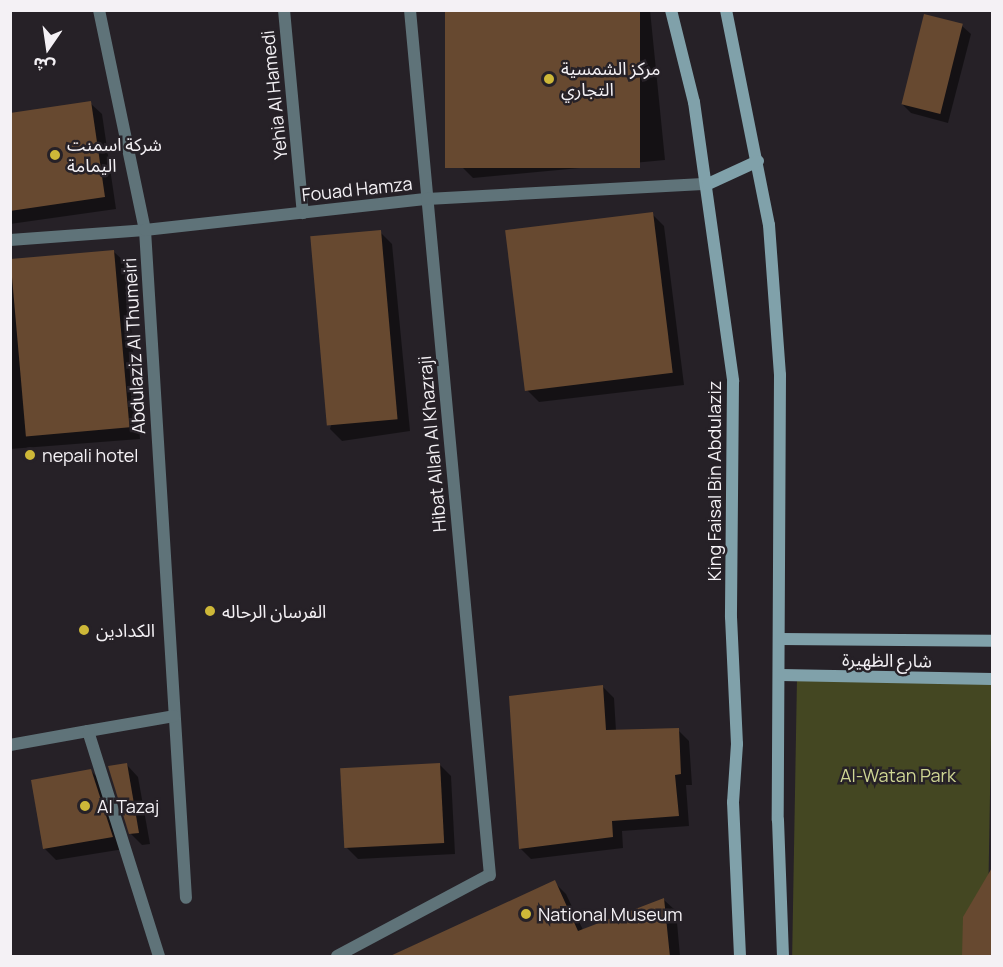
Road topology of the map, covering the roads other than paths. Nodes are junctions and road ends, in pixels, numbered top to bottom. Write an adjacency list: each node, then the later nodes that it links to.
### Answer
1 (99, 10): 10 (street, Abdulaziz Al Thumeiri)
2 (284, 10): 9 (street, Yehia Al Hamedi)
3 (410, 10): 8 (street, Hibat Allah Al Khazraji)
4 (671, 10): 7 (street, King Faisal Bin Abdulaziz)
5 (726, 10): 6 (street)
6 (758, 161): 7 (street); 12 (street)
7 (708, 184): 8 (street, Fouad Hamza); 22 (street, King Faisal Bin Abdulaziz)
8 (428, 199): 9 (street, Fouad Hamza); 21 (street, Hibat Allah Al Khazraji)
9 (303, 213): 10 (street, Fouad Hamza)
10 (145, 230): 11 (street, Fouad Hamza); 16 (street, Abdulaziz Al Thumeiri)
11 (10, 240)
12 (781, 639): 13 (street, شارع الظهيرة); 14 (street)
13 (993, 641)
14 (780, 675): 15 (street, شارع الظهيرة); 23 (street)
15 (993, 680)
16 (174, 716): 17 (street); 19 (street, Abdulaziz Al Thumeiri)
17 (88, 731): 18 (street); 20 (street)
18 (10, 745)
19 (186, 898)
20 (159, 957)
21 (337, 957)
22 (740, 957)
23 (783, 957)

